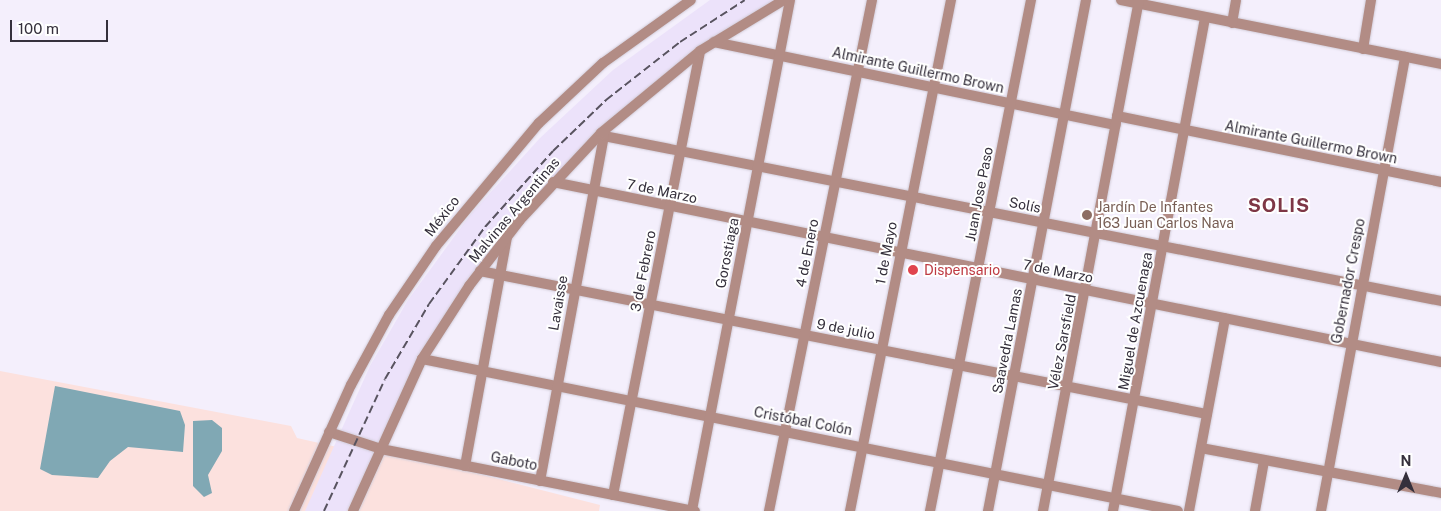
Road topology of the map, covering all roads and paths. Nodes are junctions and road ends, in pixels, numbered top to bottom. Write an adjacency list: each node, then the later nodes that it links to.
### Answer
1 (691, 0): 70 (street, México)
2 (784, 0): 14 (street, Malvinas Argentinas)
3 (790, 0): 17 (street, Gorostiaga)
4 (872, 0): 20 (street, 4 de Enero)
5 (951, 0): 21 (street, 1 de Mayo)
6 (1031, 0): 22 (street, Juan Jose Paso)
7 (1086, 0): 23 (street, Saavedra Lamas)
8 (1121, 0): 11 (street)
9 (1236, 0): 13 (street)
10 (1371, 0): 15 (street)
11 (1138, 2): 12 (street); 24 (street, Vélez Sarsfield)
12 (1205, 18): 13 (street); 25 (street, Miguel de Azcuenaga)
13 (1232, 23): 15 (street)
14 (714, 42): 16 (street, Malvinas Argentinas); 17 (street, Almirante Guillermo Brown)
15 (1363, 49): 18 (street)
16 (700, 51): 26 (street, Malvinas Argentinas); 27 (street, 3 de Febrero)
17 (779, 56): 20 (street, Almirante Guillermo Brown); 28 (street, Gorostiaga)
18 (1405, 57): 19 (street); 29 (street, Gobernador Crespo)
19 (1441, 64)
20 (857, 72): 21 (street, Almirante Guillermo Brown); 31 (street, 4 de Enero)
21 (933, 87): 22 (street, Almirante Guillermo Brown); 34 (street, 1 de Mayo)
22 (1011, 103): 23 (street, Almirante Guillermo Brown); 36 (street, Juan Jose Paso)
23 (1065, 114): 24 (street, Almirante Guillermo Brown); 38 (street, Saavedra Lamas)
24 (1116, 120): 25 (street, Almirante Guillermo Brown); 39 (street, Vélez Sarsfield)
25 (1184, 130): 29 (street, Almirante Guillermo Brown); 42 (street, Miguel de Azcuenaga)
26 (603, 134): 27 (street, Solís); 30 (street, Malvinas Argentinas); 33 (street, Lavaisse)
27 (681, 152): 28 (street, Solís); 35 (street, 3 de Febrero)
28 (758, 167): 31 (street, Solís); 37 (street, Gorostiaga)
29 (1384, 171): 32 (street, Almirante Guillermo Brown); 48 (street, Gobernador Crespo)
30 (553, 182): 33 (street, 7 de Marzo); 40 (street, Malvinas Argentinas)
31 (835, 182): 34 (street, Solís); 41 (street, 4 de Enero)
32 (1441, 182)
33 (593, 191): 35 (street, 7 de Marzo); 49 (street, Lavaisse)
34 (912, 197): 36 (street, Solís); 43 (street, 1 de Mayo)
35 (670, 206): 37 (street, 7 de Marzo); 53 (street, 3 de Febrero)
36 (989, 212): 38 (street, Solís); 44 (street, Juan Jose Paso)
37 (747, 223): 41 (street, 7 de Marzo); 55 (street, Gorostiaga)
38 (1044, 223): 39 (street, Solís); 47 (street, Saavedra Lamas)
39 (1096, 233): 42 (street, Solís); 50 (street, Vélez Sarsfield)
40 (507, 236): 45 (street, Malvinas Argentinas); 46 (street)
41 (824, 238): 43 (street, 7 de Marzo); 56 (street, 4 de Enero)
42 (1162, 246): 48 (street, Solís); 52 (street, Miguel de Azcuenaga)
43 (900, 254): 44 (street, 7 de Marzo); 58 (street, 1 de Mayo)
44 (978, 270): 47 (street, 7 de Marzo); 61 (street, Juan Jose Paso)
45 (480, 271): 46 (street, 9 de julio); 59 (street, Malvinas Argentinas)
46 (501, 275): 49 (street, 9 de julio); 62 (street)
47 (1032, 280): 50 (street, 7 de Marzo); 63 (street, Saavedra Lamas)
48 (1361, 286): 51 (street, Solís); 57 (street, Gobernador Crespo)
49 (574, 290): 53 (street, 9 de julio); 64 (street, Lavaisse)
50 (1086, 291): 52 (street, 7 de Marzo); 65 (street, Vélez Sarsfield)
51 (1441, 301)
52 (1153, 303): 54 (street, 7 de Marzo); 66 (street, Miguel de Azcuenaga)
53 (650, 304): 55 (street, 9 de julio); 67 (street, 3 de Febrero)
54 (1225, 318): 57 (street, 7 de Marzo); 68 (street)
55 (728, 320): 56 (street, 9 de julio); 69 (street, Gorostiaga)
56 (804, 335): 58 (street, 9 de julio); 71 (street, 4 de Enero)
57 (1350, 344): 60 (street, 7 de Marzo); 78 (street, Gobernador Crespo)
58 (881, 349): 61 (street, 9 de julio); 72 (street, 1 de Mayo)
59 (422, 359): 62 (street, Cristóbal Colón); 74 (street, Malvinas Argentinas)
60 (1441, 362)
61 (958, 365): 63 (street, 9 de julio); 76 (street, Juan Jose Paso)
62 (483, 371): 64 (street, Cristóbal Colón); 77 (street)
63 (1014, 376): 65 (street, 9 de julio); 79 (street, Saavedra Lamas)
64 (557, 386): 67 (street, Cristóbal Colón); 80 (street, Lavaisse)
65 (1067, 386): 66 (street, 9 de julio); 81 (street, Vélez Sarsfield)
66 (1134, 400): 68 (street, 9 de julio); 84 (street, Miguel de Azcuenaga)
67 (631, 401): 69 (street, Cristóbal Colón); 83 (street, 3 de Febrero)
68 (1207, 414): 73 (street)
69 (710, 417): 71 (street, Cristóbal Colón); 87 (street, Gorostiaga)
70 (329, 432): 74 (street, Gaboto); 85 (street, México)
71 (785, 432): 72 (street, Cristóbal Colón); 88 (street, 4 de Enero)
72 (862, 447): 76 (street, Cristóbal Colón); 89 (street, 1 de Mayo)
73 (1201, 448): 75 (street); 95 (street)
74 (381, 449): 77 (street, Gaboto); 86 (street, Malvinas Argentinas)
75 (1264, 461): 78 (street); 96 (street)
76 (940, 463): 79 (street, Cristóbal Colón); 90 (street, Juan Jose Paso)
77 (465, 466): 80 (street, Gaboto)
78 (1328, 473): 82 (street); 97 (street, Gobernador Crespo)
79 (996, 474): 81 (street, Cristóbal Colón); 91 (street, Saavedra Lamas)
80 (540, 481): 83 (street, Gaboto)
81 (1048, 485): 84 (street, Cristóbal Colón); 92 (street, Vélez Sarsfield)
82 (1441, 492)
83 (613, 495): 87 (street, Gaboto)
84 (1116, 498): 93 (street, Miguel de Azcuenaga); 94 (street, Cristóbal Colón)
85 (294, 511)
86 (353, 511)
87 (693, 511)
88 (769, 511)
89 (850, 511)
90 (930, 511)
91 (988, 511)
92 (1043, 511)
93 (1113, 511)
94 (1178, 511)
95 (1189, 511)
96 (1254, 511)
97 (1321, 511)

